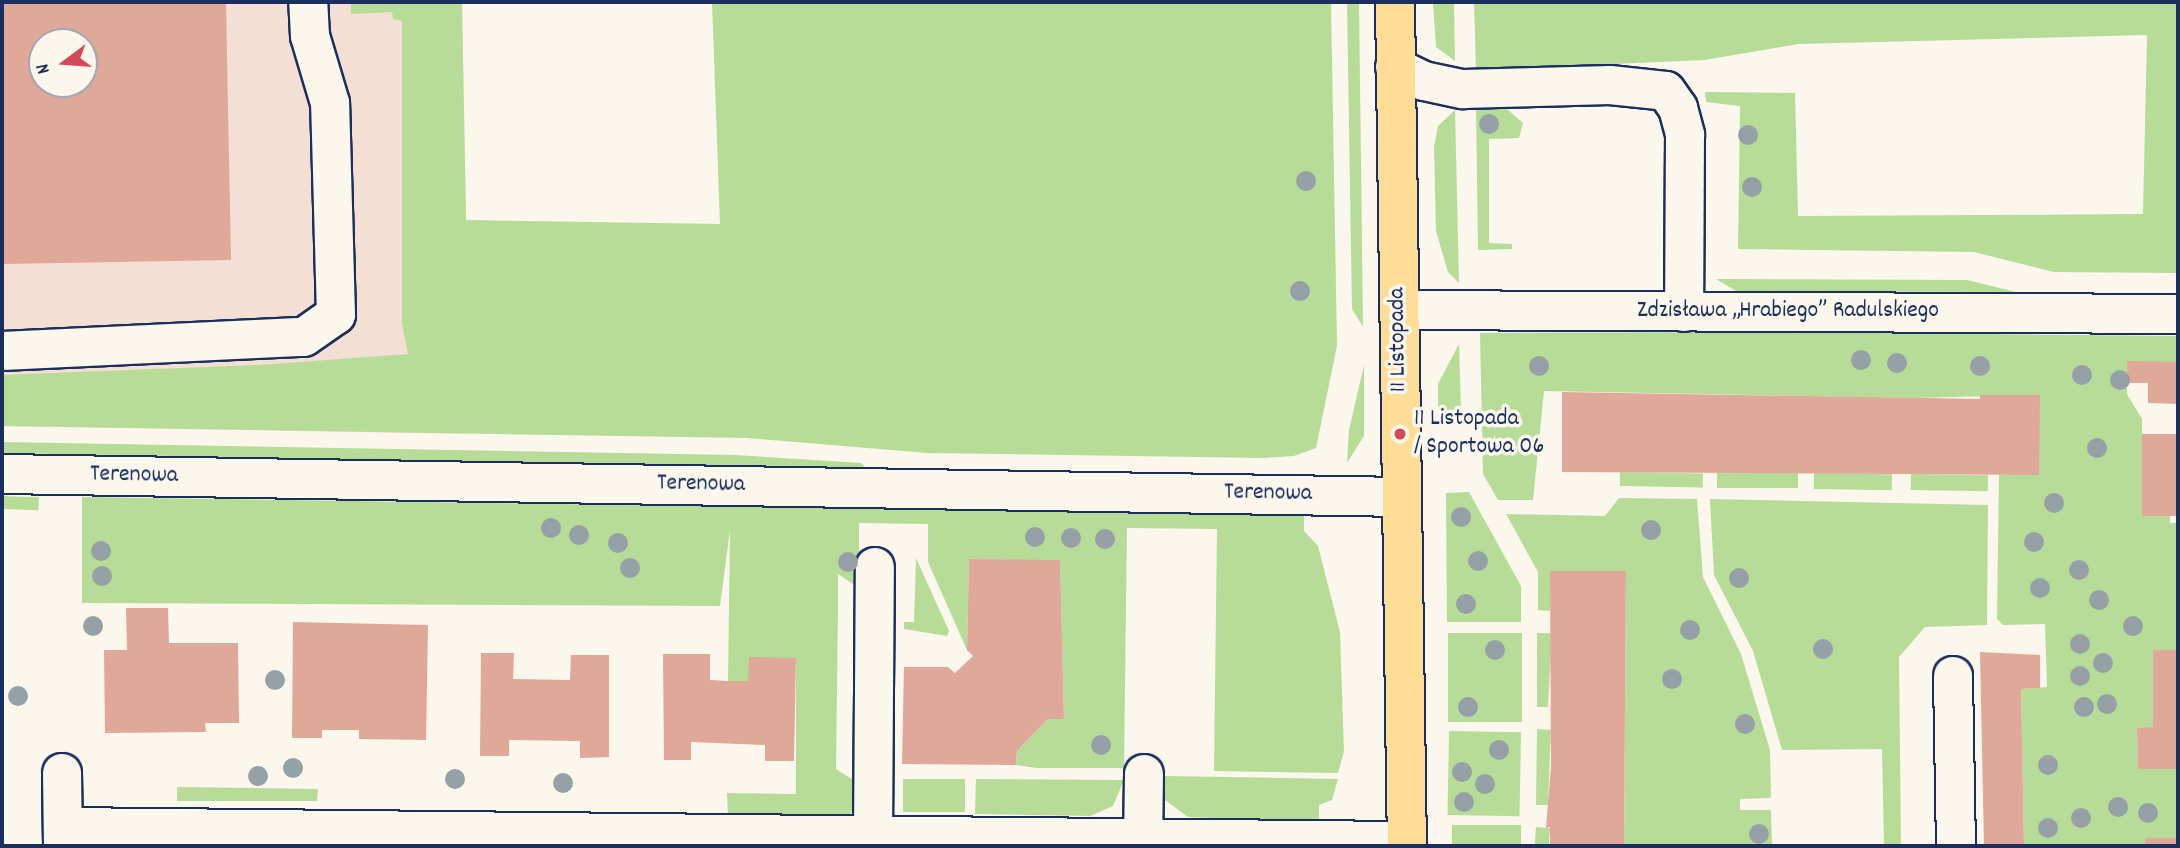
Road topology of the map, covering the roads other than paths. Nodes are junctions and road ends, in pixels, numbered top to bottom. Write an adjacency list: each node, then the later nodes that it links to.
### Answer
1 (308, 2): 7 (street)
2 (1395, 2): 3 (main road, 11 Listopada)
3 (1395, 66): 4 (main road, 11 Listopada); 5 (street)
4 (1399, 310): 5 (street, Zdzisława „Hrabiego” Radulskiego); 9 (main road, 11 Listopada)
5 (1684, 312): 6 (street, Zdzisława „Hrabiego” Radulskiego)
6 (2178, 314)
7 (2, 351)
8 (2, 474): 9 (street, Terenowa)
9 (1401, 497): 17 (main road, 11 Listopada)
10 (876, 566): 15 (street)
11 (1953, 676): 18 (street)
12 (62, 773): 14 (street)
13 (1144, 774): 16 (street)
14 (63, 836): 15 (street)
15 (876, 839): 16 (street)
16 (1143, 842): 17 (street)
17 (1406, 844)
18 (1956, 846)

